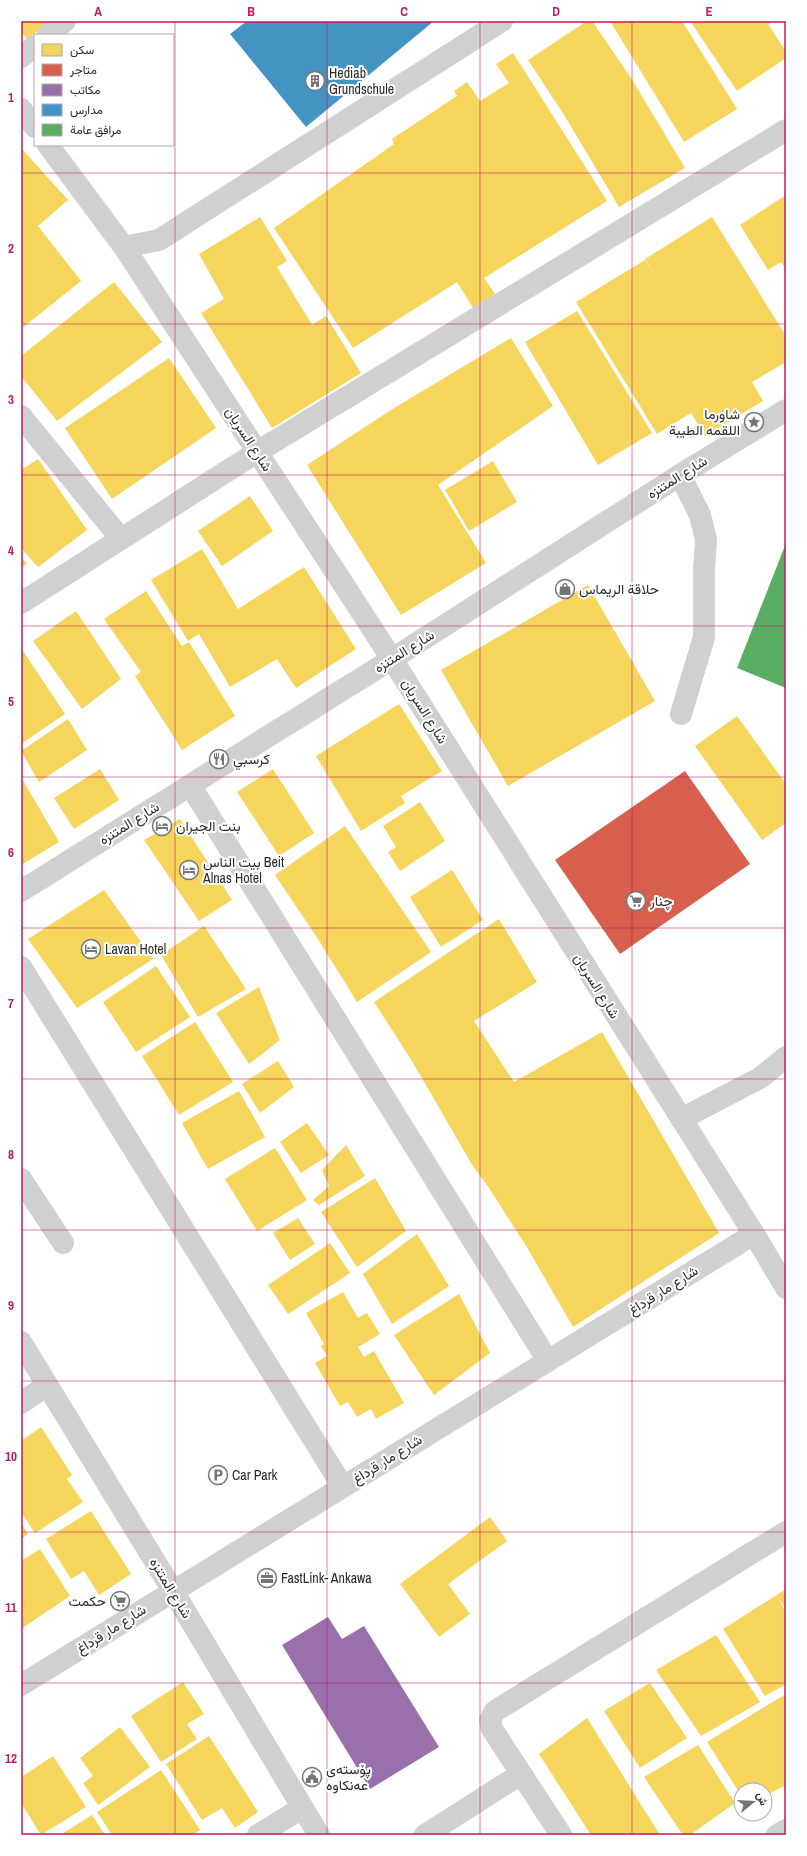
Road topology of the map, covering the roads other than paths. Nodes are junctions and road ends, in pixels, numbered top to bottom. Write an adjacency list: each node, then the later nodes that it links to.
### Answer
1 (65, 21): 3 (street)
2 (502, 21): 10 (street)
3 (49, 34)
4 (34, 47): 5 (street)
5 (21, 57)
6 (21, 109): 7 (street)
7 (34, 126)
8 (786, 130): 13 (street)
9 (49, 146): 10 (street, شارع السريان)
10 (124, 247): 13 (street, شارع السريان)
11 (786, 410): 14 (street, شارع المتنزه)
12 (21, 416): 15 (street)
13 (257, 452): 15 (street); 17 (street, شارع السريان)
14 (680, 475): 17 (street, شارع المتنزه); 18 (street)
15 (121, 539): 16 (street)
16 (21, 603)
17 (392, 659): 19 (street, شارع المتنزه); 23 (street, شارع السريان)
18 (681, 714)
19 (190, 785): 20 (street, شارع المتنزه); 29 (street)
20 (21, 890)
21 (21, 967): 32 (street)
22 (786, 1058): 23 (street)
23 (681, 1119): 25 (street, شارع السريان)
24 (21, 1179): 26 (street)
25 (754, 1234): 27 (street, شارع السريان); 29 (street, شارع مار قرداغ)
26 (63, 1243)
27 (786, 1288)
28 (21, 1342): 30 (street, شارع المتنزه)
29 (548, 1361): 32 (street, شارع مار قرداغ)
30 (47, 1386): 31 (street); 34 (street, شارع المتنزه)
31 (21, 1403)
32 (343, 1487): 34 (street, شارع مار قرداغ)
33 (786, 1532): 36 (street)
34 (173, 1591): 35 (street, شارع مار قرداغ); 37 (street, شارع المتنزه)
35 (21, 1685)
36 (521, 1774): 41 (street); 42 (street)
37 (302, 1808): 39 (street); 40 (street, شارع المتنزه)
38 (786, 1830): 43 (street)
39 (258, 1835)
40 (319, 1835)
41 (425, 1835)
42 (561, 1835)
43 (777, 1835)

